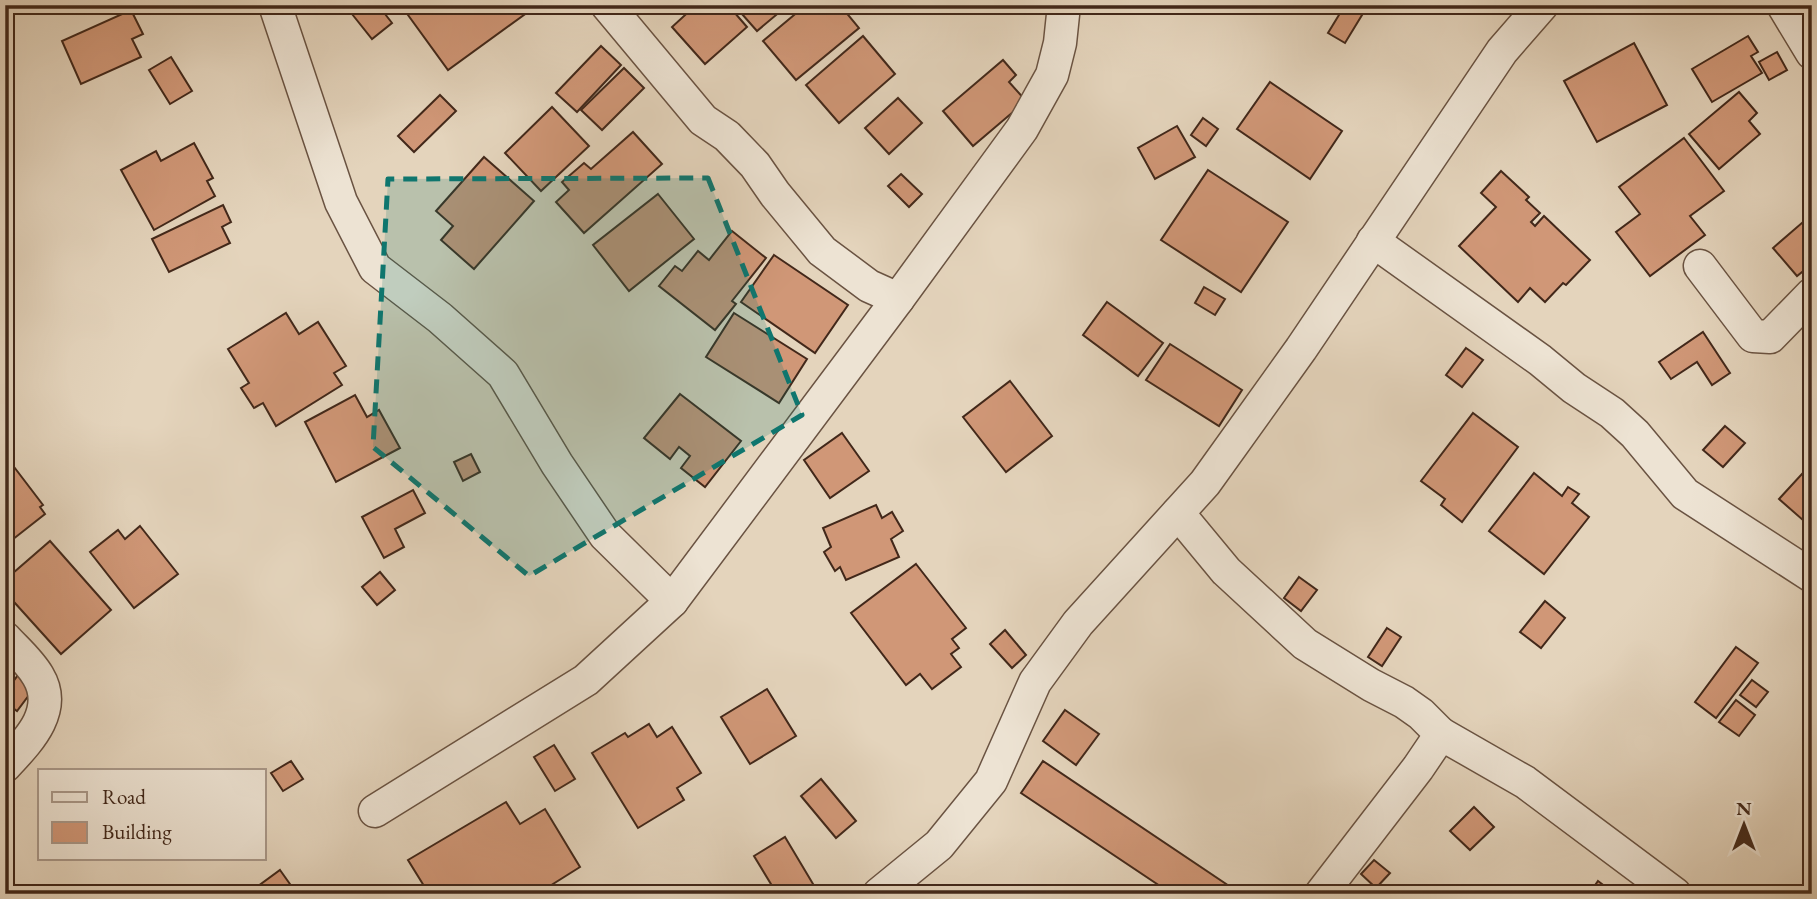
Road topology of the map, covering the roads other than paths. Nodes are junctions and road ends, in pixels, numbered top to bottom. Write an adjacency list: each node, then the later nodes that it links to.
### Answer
1 (275, 5): 13 (street)
2 (607, 5): 10 (street)
3 (1064, 5): 10 (street)
4 (1542, 5): 7 (street)
5 (1783, 5): 6 (street)
6 (1812, 53)
7 (1373, 241): 11 (street); 12 (street)
8 (1700, 266): 9 (street)
9 (1812, 295)
10 (898, 299): 13 (street)
11 (1178, 513): 15 (street); 18 (street)
12 (1812, 576)
13 (672, 601): 17 (street)
14 (5, 638): 16 (street)
15 (1441, 734): 19 (street); 20 (street)
16 (5, 766)
17 (375, 811)
18 (879, 894)
19 (1321, 894)
20 (1675, 894)

